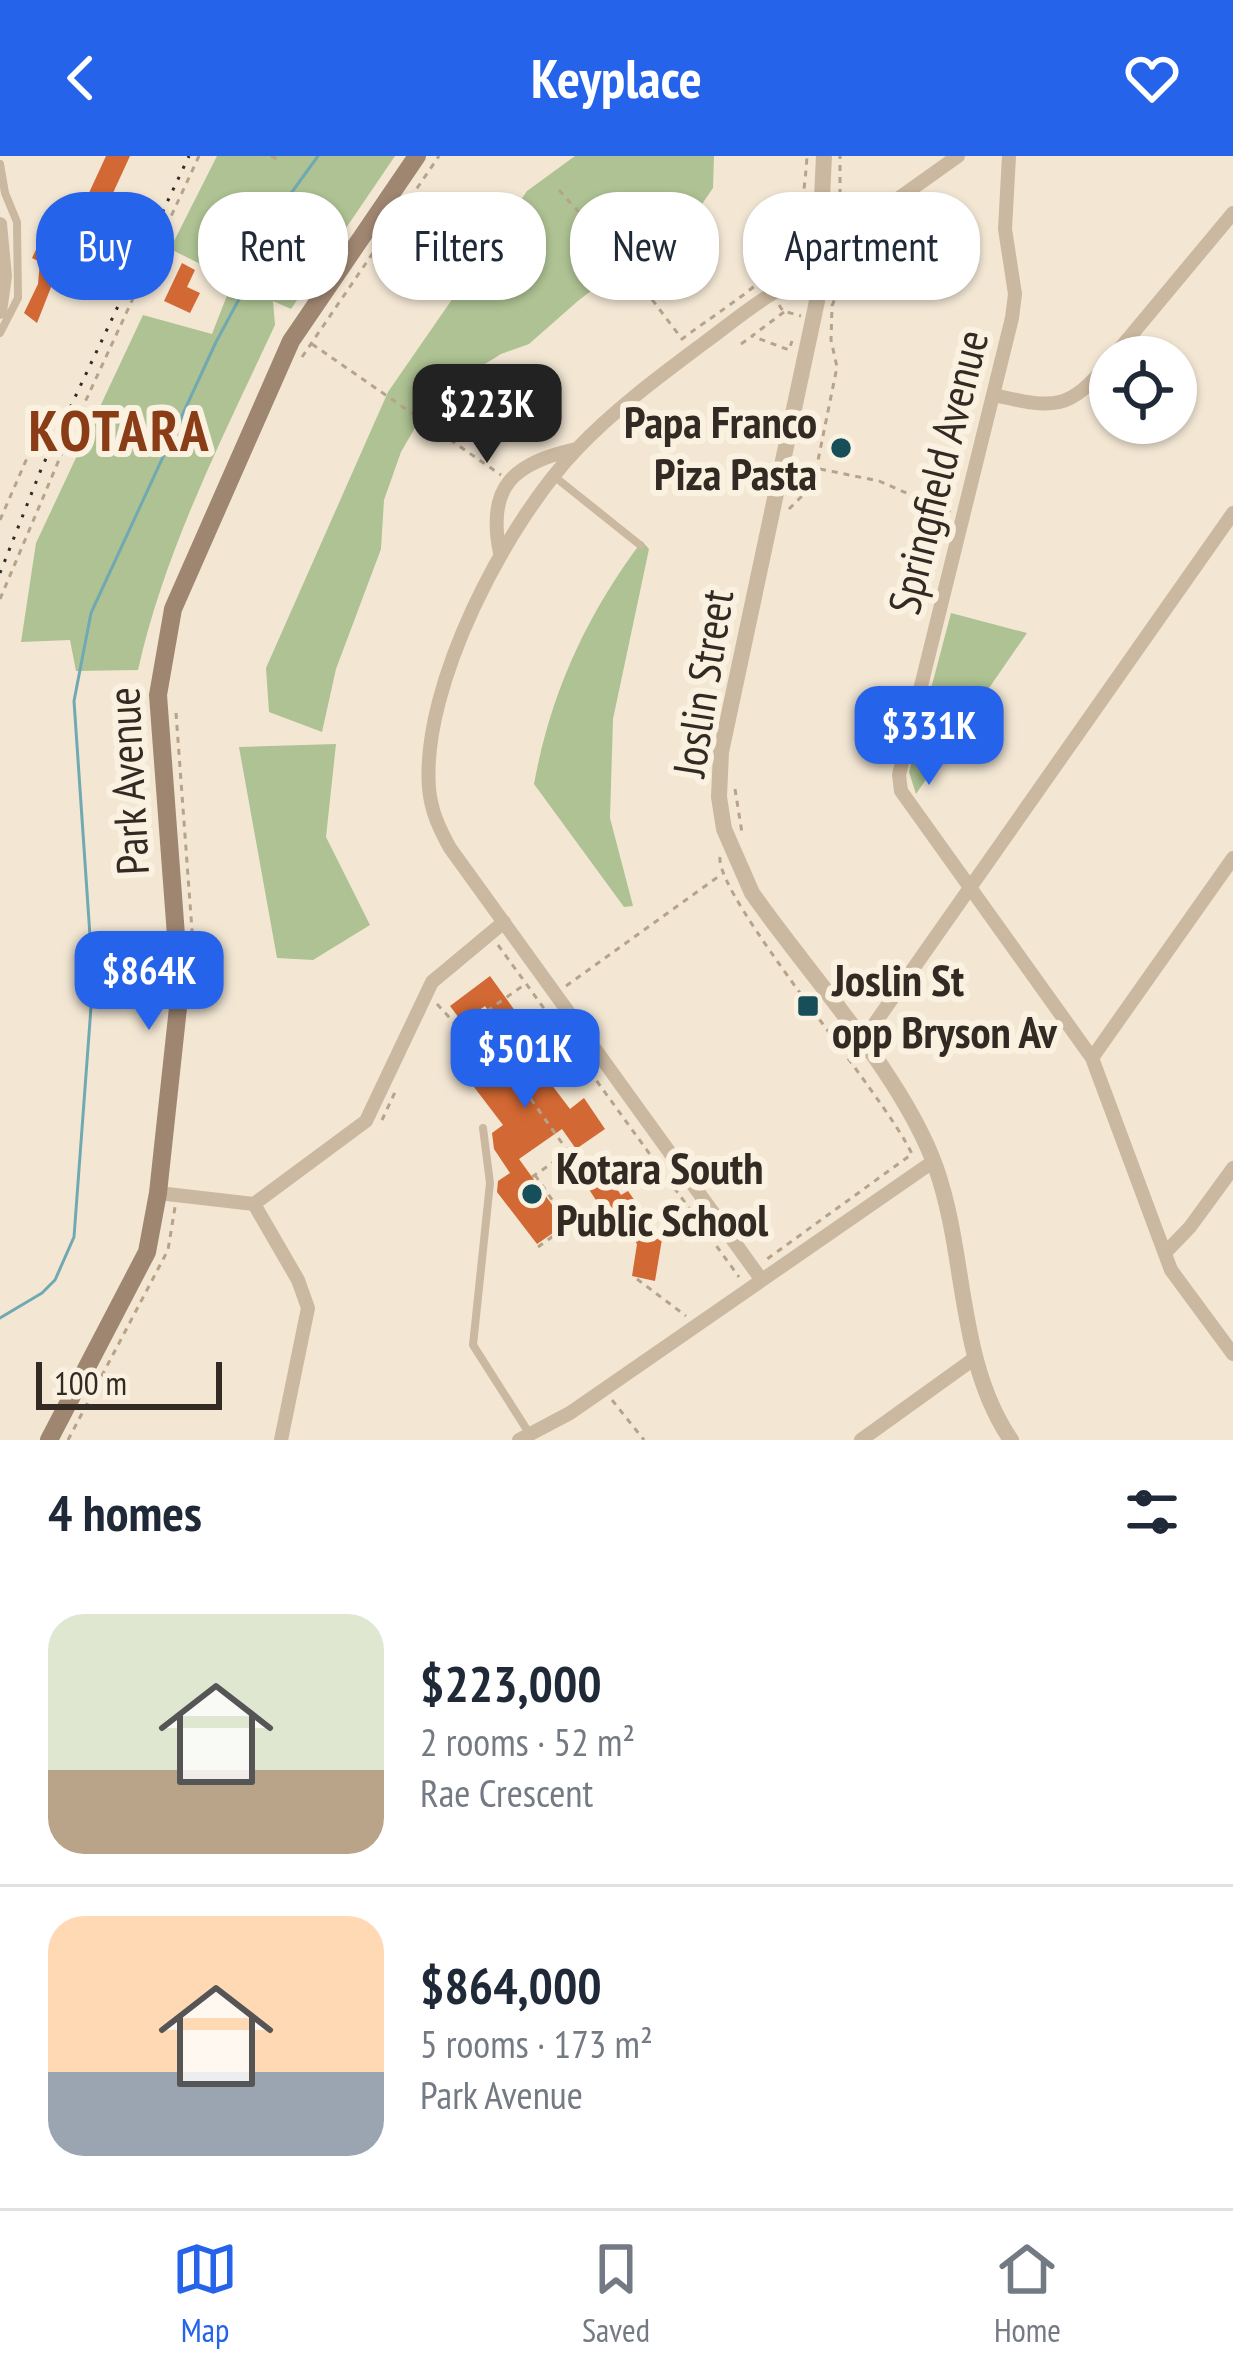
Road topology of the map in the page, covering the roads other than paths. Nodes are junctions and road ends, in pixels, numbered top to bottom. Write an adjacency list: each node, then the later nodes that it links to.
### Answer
1 (417, 156): 30 (main road, Park Avenue)
2 (824, 156): 6 (street, Joslin Street)
3 (958, 156): 7 (street)
4 (1009, 156): 16 (street, Springfield Avenue)
5 (0, 164): 13 (lane)
6 (823, 192)
7 (907, 192)
8 (1233, 213): 14 (street)
9 (0, 224): 12 (street)
10 (762, 300): 17 (street)
11 (814, 300): 25 (street, Joslin Street)
12 (0, 312)
13 (0, 333)
14 (1131, 336)
15 (1089, 386): 16 (street)
16 (994, 394): 23 (street, Springfield Avenue)
17 (576, 449): 18 (street); 21 (street)
18 (554, 476): 20 (lane); 21 (street)
19 (1233, 513): 23 (street)
20 (640, 545)
21 (500, 553): 24 (street)
22 (1233, 858): 26 (street)
23 (972, 887): 25 (street); 26 (street, Springfield Avenue)
24 (504, 922): 31 (street); 33 (street)
25 (861, 1043): 28 (street, Joslin Street)
26 (1092, 1058): 32 (street, Springfield Avenue)
27 (483, 1128): 36 (lane)
28 (934, 1161): 33 (street); 35 (street, Joslin Street)
29 (1233, 1168): 32 (street)
30 (158, 1193): 31 (street); 37 (main road, Park Avenue)
31 (254, 1204): 38 (street)
32 (1165, 1253): 34 (street, Springfield Avenue)
33 (762, 1271): 36 (street)
34 (1233, 1354)
35 (975, 1358): 39 (street); 40 (street, Joslin Street)
36 (524, 1437)
37 (49, 1440)
38 (281, 1440)
39 (861, 1440)
40 (1011, 1440)

